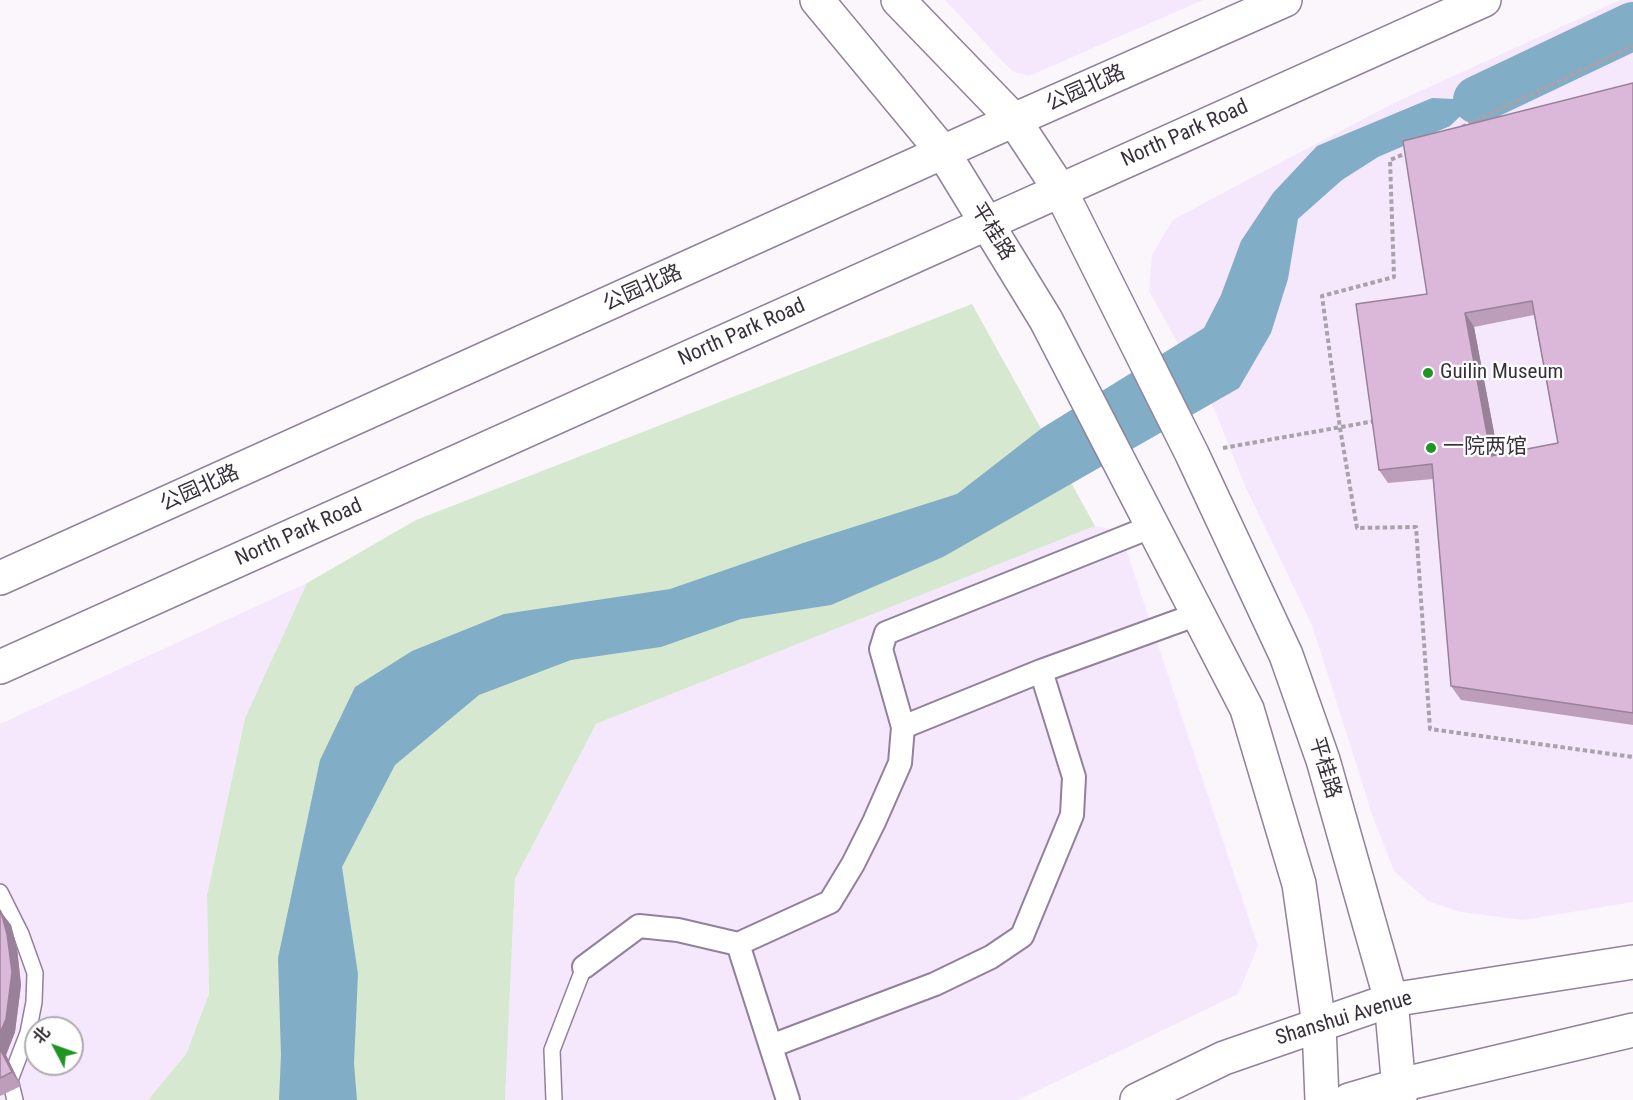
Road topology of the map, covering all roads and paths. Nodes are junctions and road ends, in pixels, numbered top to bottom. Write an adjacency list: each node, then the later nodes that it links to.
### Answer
1 (817, 0): 9 (main road, 平桂路)
2 (898, 0): 6 (main road)
3 (1286, 0): 6 (main road, 公园北路)
4 (1484, 0): 10 (main road, North Park Road)
5 (1633, 46): 7 (path)
6 (1014, 120): 9 (main road, 公园北路); 10 (main road)
7 (1454, 131)
8 (1412, 150): 13 (path)
9 (943, 152): 11 (main road, 平桂路); 16 (main road, 公园北路)
10 (1060, 190): 11 (main road, North Park Road); 14 (main road, 平桂路)
11 (985, 223): 15 (main road, 平桂路); 18 (main road, North Park Road)
12 (1380, 420): 13 (path)
13 (1340, 428): 14 (path); 21 (path)
14 (1192, 454): 26 (main road, 平桂路)
15 (1153, 526): 17 (main road, 平桂路); 20 (street)
16 (0, 578)
17 (1198, 614): 19 (street); 27 (main road, 平桂路)
18 (0, 667)
19 (1041, 671): 20 (street); 29 (street)
20 (903, 727): 23 (street)
21 (1633, 757)
22 (0, 892): 31 (lane)
23 (738, 944): 25 (street); 29 (street)
24 (1633, 962): 26 (main road, Shanshui Avenue)
25 (584, 967): 32 (lane)
26 (1391, 1000): 27 (main road, Shanshui Avenue); 30 (main road, 平桂路)
27 (1319, 1025): 34 (main road, Shanshui Avenue); 35 (main road, 平桂路)
28 (1633, 1030): 30 (main road)
29 (771, 1046): 33 (street)
30 (1400, 1092): 36 (main road)
31 (15, 1100)
32 (554, 1100)
33 (788, 1100)
34 (1137, 1100)
35 (1322, 1100)
36 (1350, 1100)

